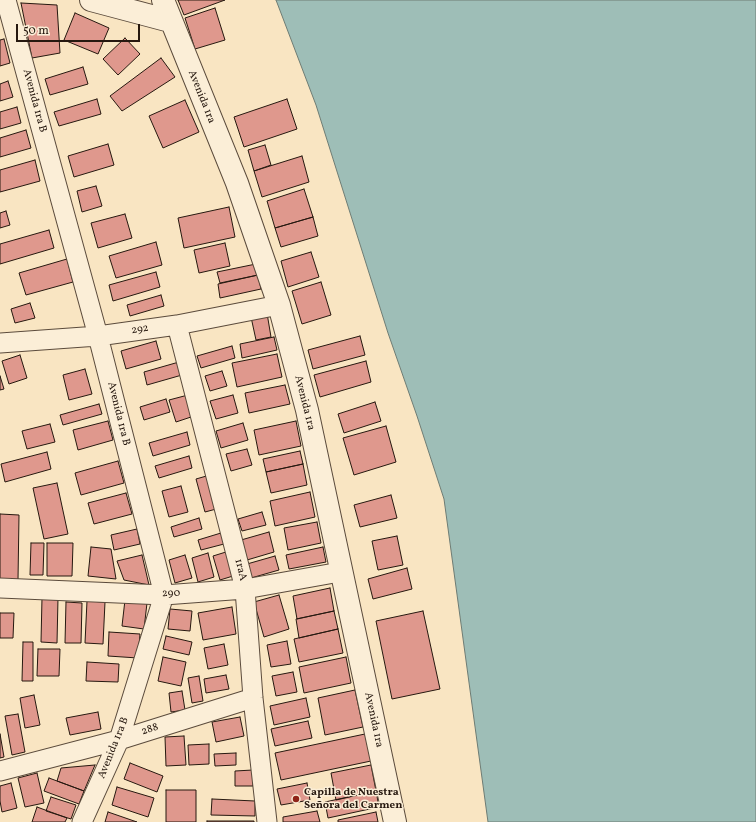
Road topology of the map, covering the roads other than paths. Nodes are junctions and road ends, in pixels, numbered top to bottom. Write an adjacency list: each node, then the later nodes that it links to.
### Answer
1 (6, 0): 7 (street, Avenida 1ra B)
2 (91, 0): 4 (street)
3 (163, 0): 4 (street, Avenida 1ra)
4 (170, 21): 5 (street, Avenida 1ra)
5 (278, 305): 6 (street, 292); 9 (street, Avenida 1ra)
6 (176, 324): 7 (street, 292); 11 (street, 1raA)
7 (98, 336): 8 (street, 292); 12 (street, Avenida 1ra B)
8 (0, 342)
9 (340, 572): 11 (street, 290); 18 (street, Avenida 1ra)
10 (0, 588): 12 (street, 290)
11 (245, 589): 12 (street, 290); 13 (street, 1raA)
12 (164, 595): 14 (street, Avenida 1ra B)
13 (253, 698): 14 (street, 288); 17 (street, 1raA)
14 (119, 740): 15 (street, 288); 16 (street, Avenida 1ra B)
15 (0, 771)
16 (82, 822)
17 (267, 822)
18 (395, 822)

